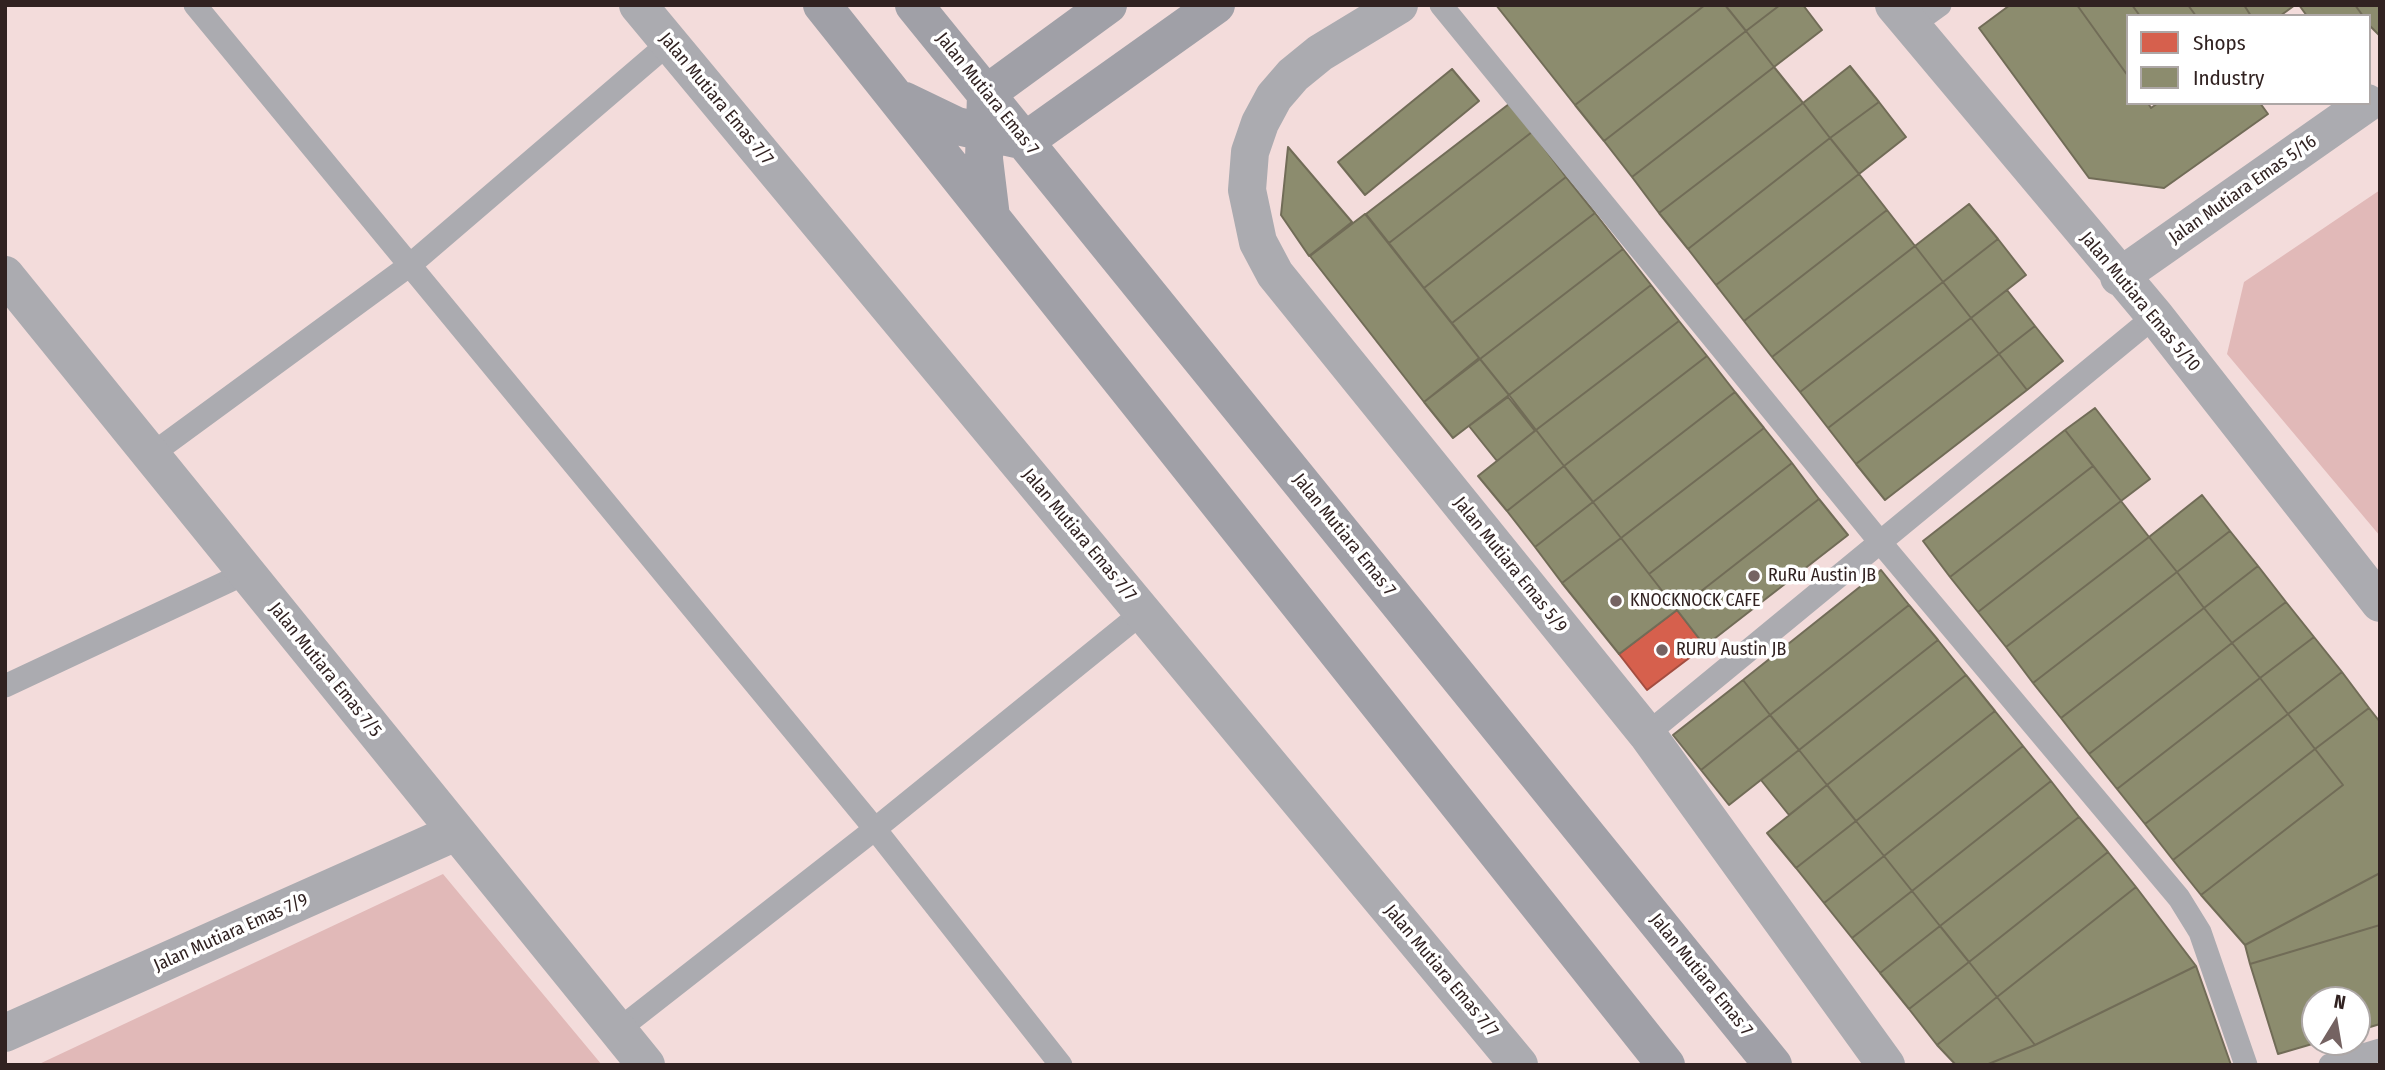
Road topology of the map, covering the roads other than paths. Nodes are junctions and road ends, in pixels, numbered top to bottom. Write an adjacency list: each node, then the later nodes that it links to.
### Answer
1 (195, 5): 17 (lane)
2 (638, 5): 10 (street, Jalan Mutiara Emas 7/7)
3 (822, 5): 12 (street)
4 (914, 5): 11 (street, Jalan Mutiara Emas 7)
5 (1108, 5): 11 (street)
6 (1216, 5): 15 (street)
7 (1399, 5): 27 (street, Jalan Mutiara Emas 5/9)
8 (1441, 5): 22 (lane)
9 (1915, 12): 18 (street, Jalan Mutiara Emas 5/10)
10 (668, 43): 17 (lane); 25 (street, Jalan Mutiara Emas 7/7)
11 (986, 94): 14 (street); 15 (street, Jalan Mutiara Emas 7)
12 (894, 95): 14 (street); 16 (street)
13 (2365, 105): 18 (street, Jalan Mutiara Emas 5/16)
14 (985, 135): 15 (street); 16 (street)
15 (1025, 141): 37 (street, Jalan Mutiara Emas 7)
16 (991, 218): 36 (street)
17 (410, 265): 21 (lane); 28 (lane)
18 (2119, 277): 20 (street, Jalan Mutiara Emas 5/10)
19 (11, 293): 21 (street, Jalan Mutiara Emas 7/5)
20 (2155, 316): 22 (lane); 24 (street, Jalan Mutiara Emas 5/10)
21 (152, 454): 23 (street, Jalan Mutiara Emas 7/5)
22 (1880, 542): 27 (lane); 39 (lane)
23 (246, 573): 26 (lane); 29 (street, Jalan Mutiara Emas 7/5)
24 (2380, 603)
25 (1143, 612): 28 (lane); 35 (street, Jalan Mutiara Emas 7/7)
26 (5, 686)
27 (1647, 734): 38 (street, Jalan Mutiara Emas 5/9)
28 (875, 829): 30 (lane); 34 (lane)
29 (456, 832): 30 (street, Jalan Mutiara Emas 7/5); 31 (street, Jalan Mutiara Emas 7/9)
30 (618, 1030): 33 (street, Jalan Mutiara Emas 7/5)
31 (5, 1034)
32 (2380, 1050): 40 (lane)
33 (646, 1065)
34 (1061, 1065)
35 (1519, 1065)
36 (1666, 1065)
37 (1773, 1065)
38 (1886, 1065)
39 (2246, 1065)
40 (2330, 1065)

